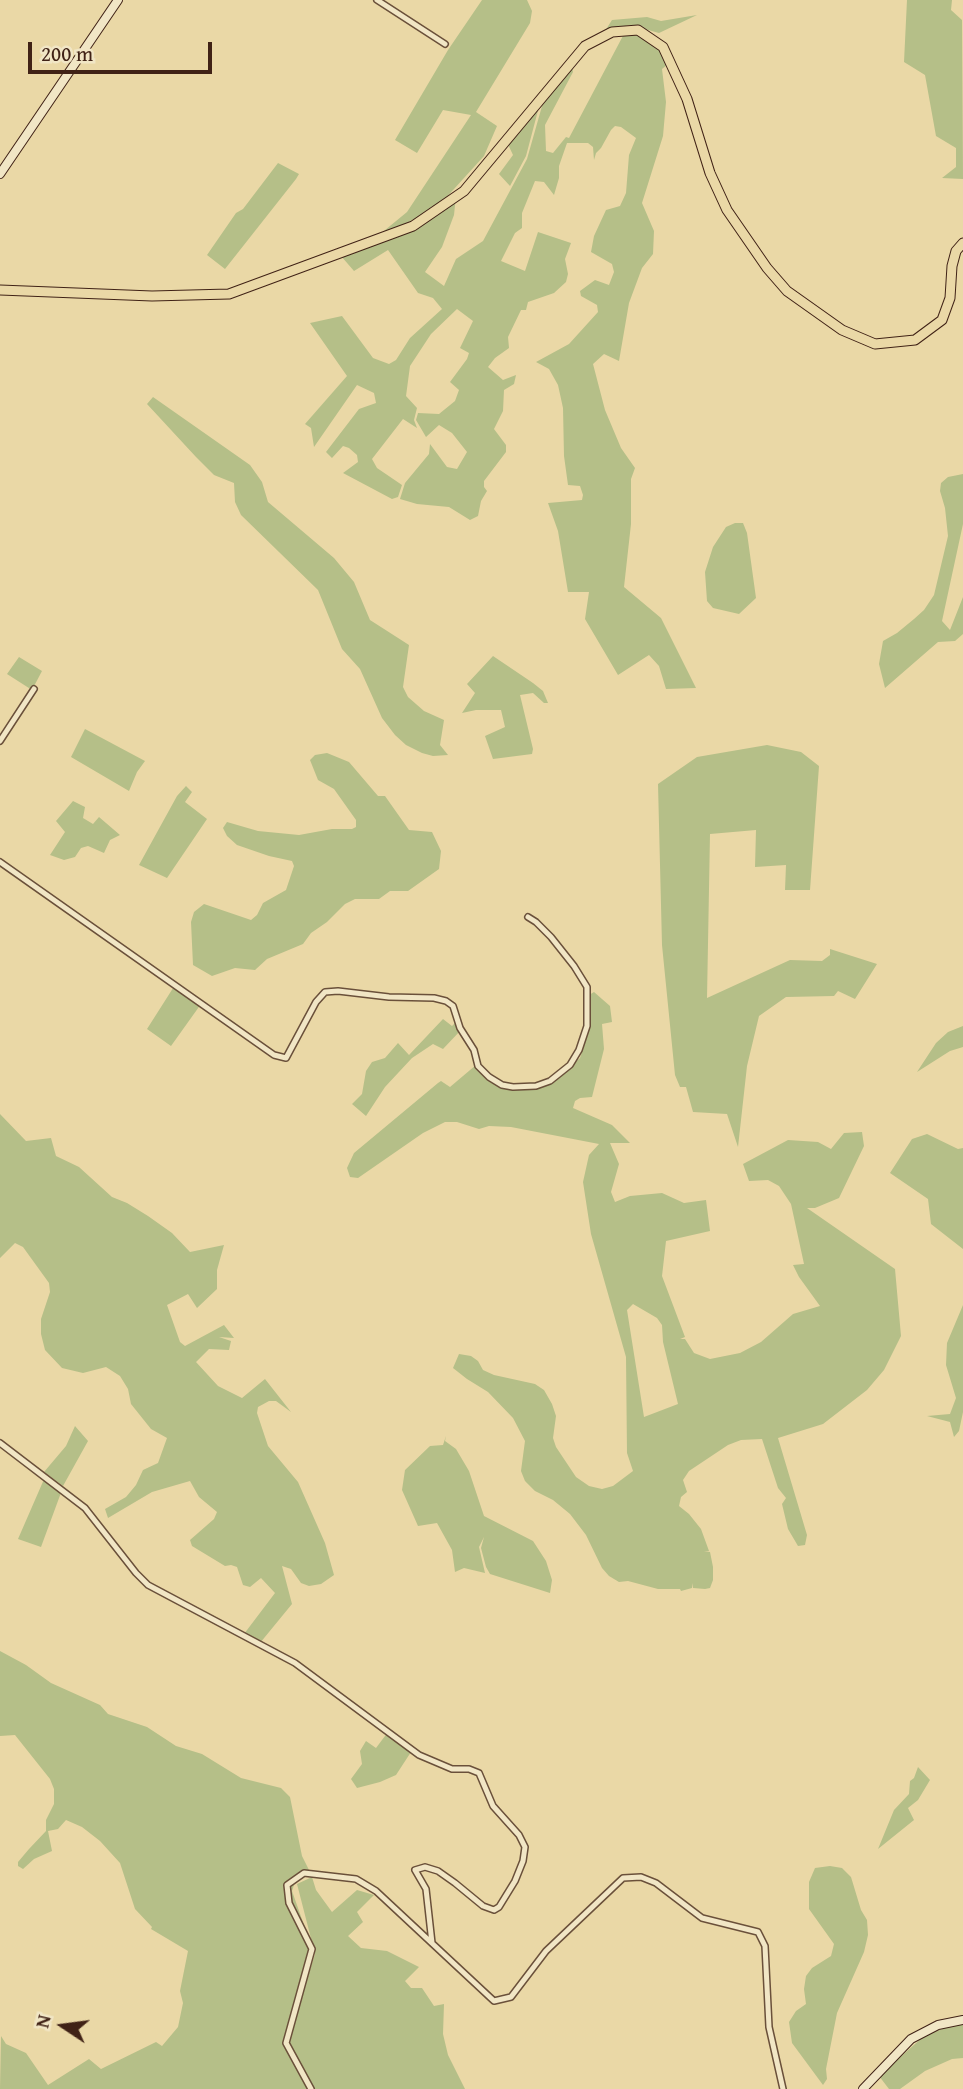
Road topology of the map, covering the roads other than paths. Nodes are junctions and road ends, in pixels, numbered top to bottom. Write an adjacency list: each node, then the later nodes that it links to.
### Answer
1 (118, 0): 4 (main road)
2 (377, 0): 3 (street)
3 (445, 44)
4 (0, 174)
5 (963, 243): 6 (main road)
6 (0, 290)
7 (34, 689): 8 (street)
8 (0, 741)
9 (0, 862): 10 (street)
10 (528, 917)
11 (0, 1443): 12 (street)
12 (432, 1943): 14 (street); 15 (street)
13 (963, 2020): 16 (main road)
14 (311, 2089)
15 (783, 2089)
16 (863, 2089)

